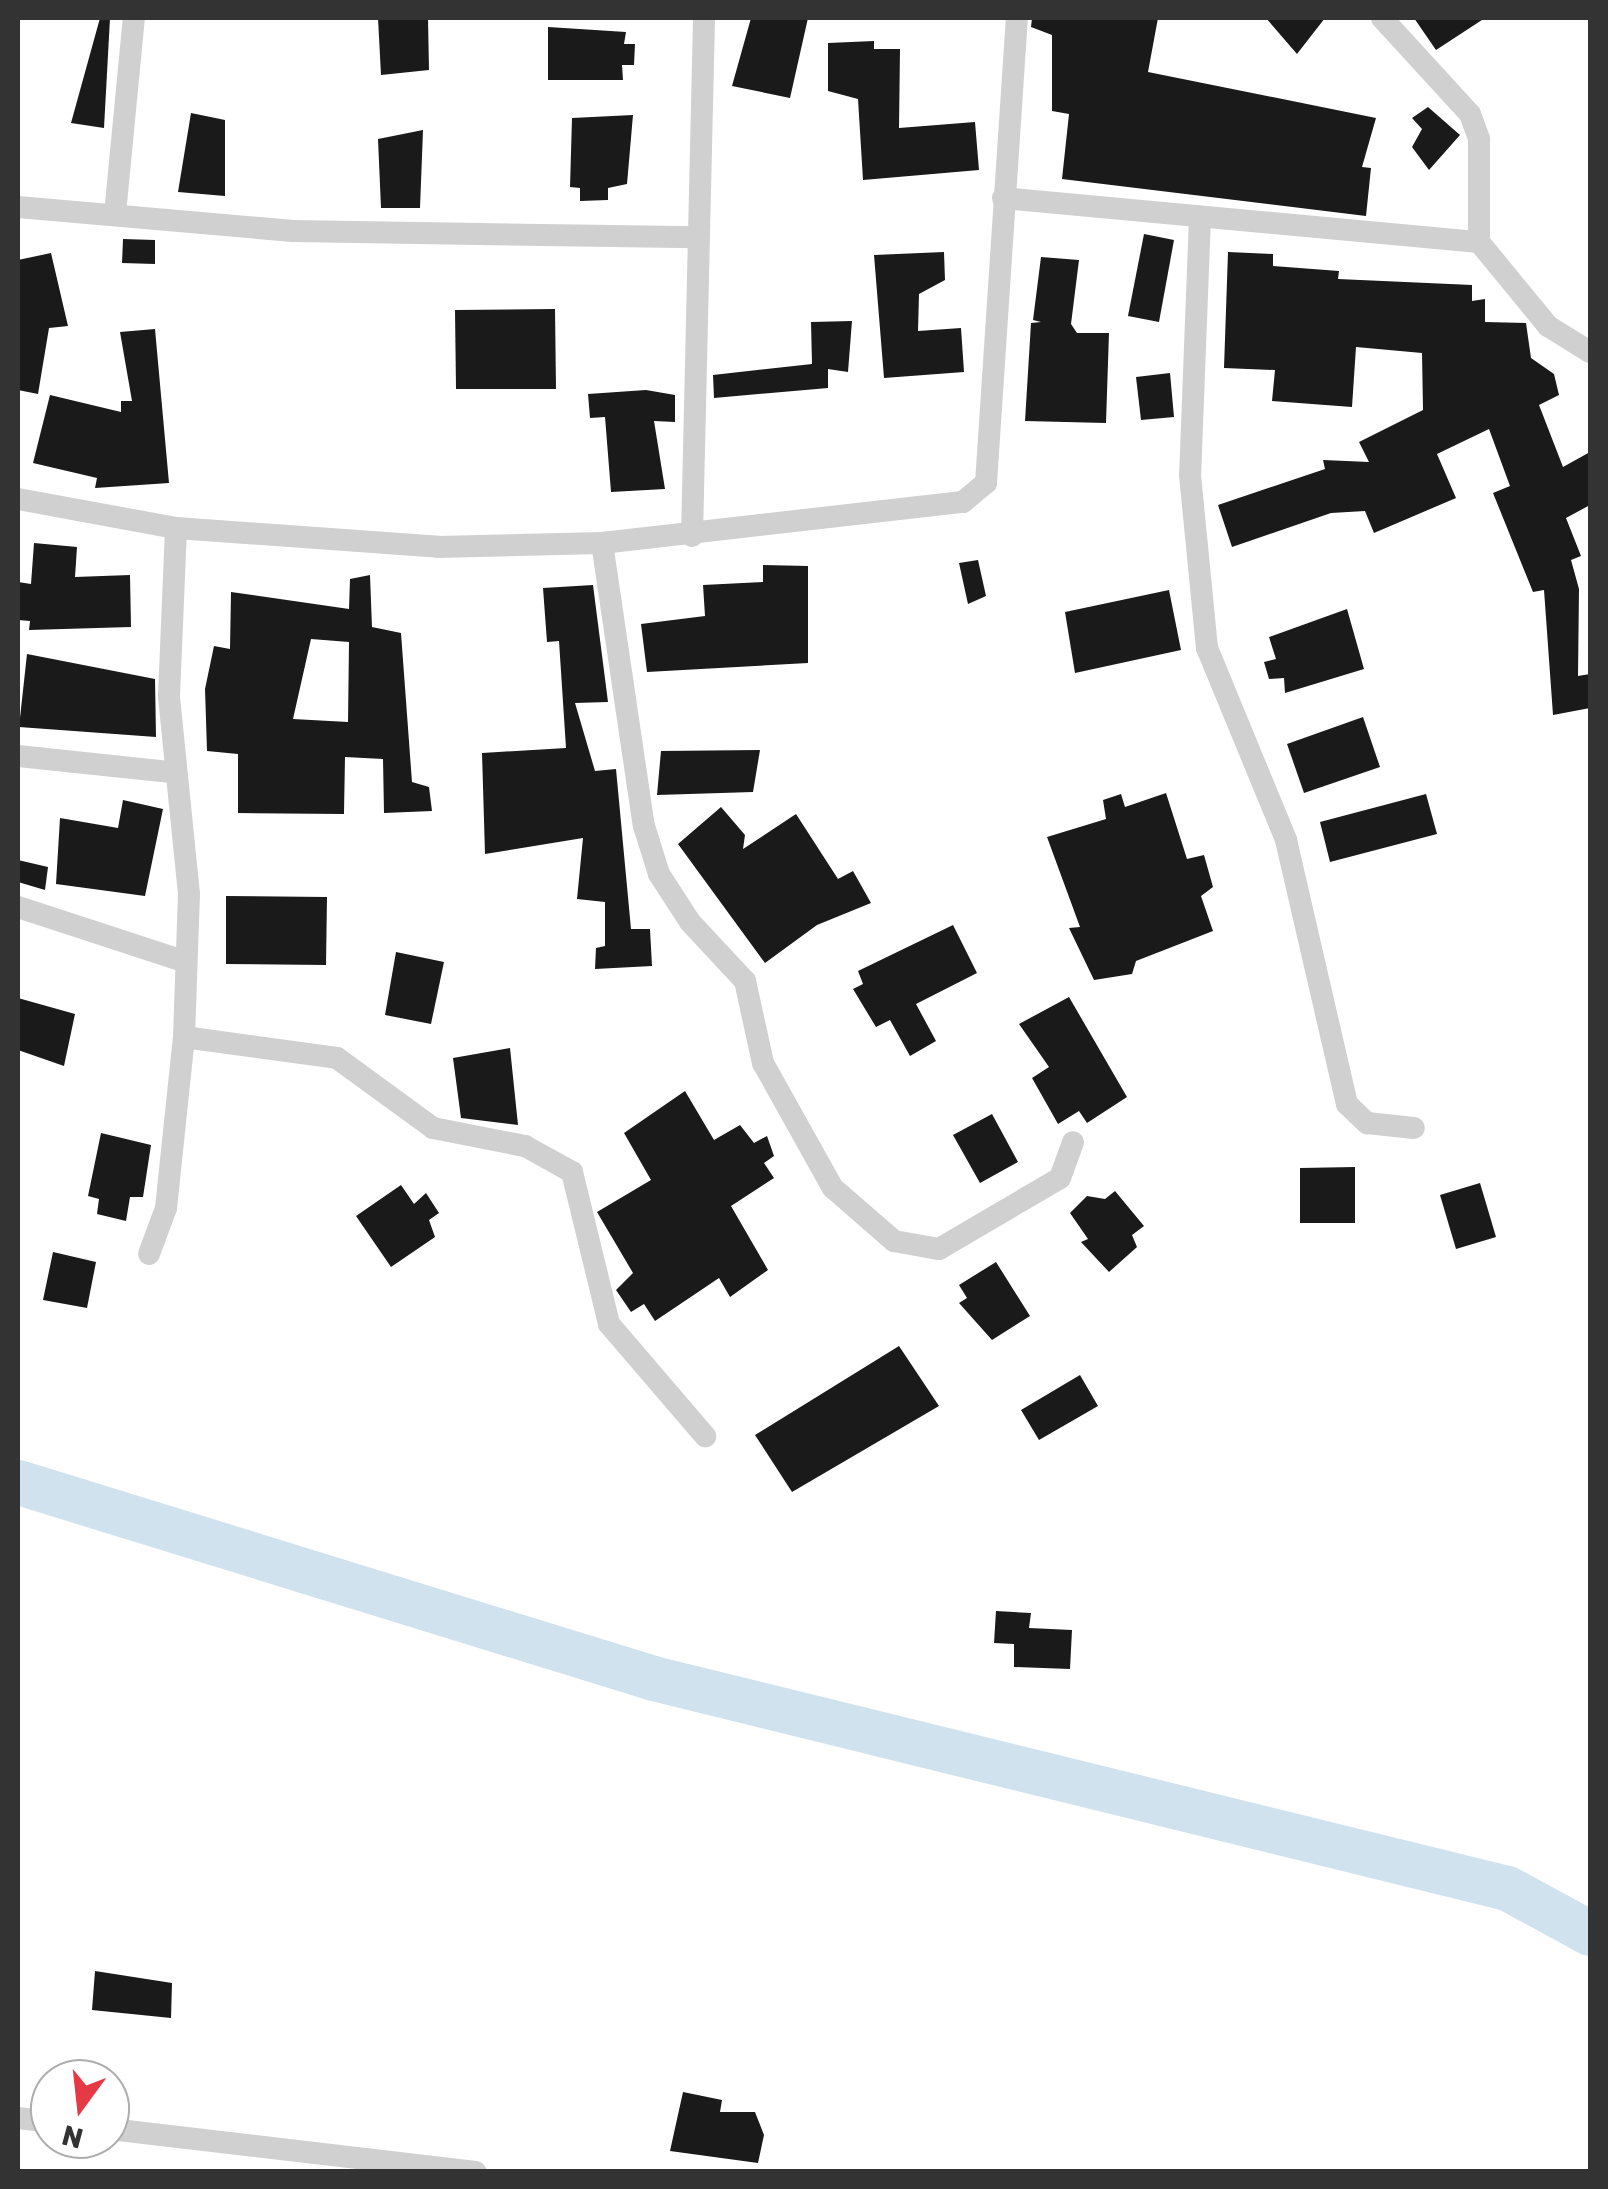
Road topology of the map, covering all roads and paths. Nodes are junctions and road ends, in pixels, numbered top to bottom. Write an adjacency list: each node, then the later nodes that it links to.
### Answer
1 (134, 18): 7 (street)
2 (704, 18): 9 (street)
3 (1017, 18): 5 (street)
4 (1382, 18): 10 (street)
5 (1003, 198): 8 (street); 14 (street)
6 (18, 207): 7 (street)
7 (115, 214): 9 (street)
8 (1200, 217): 10 (street); 21 (street)
9 (697, 237): 14 (street)
10 (1480, 242): 11 (street)
11 (1590, 352)
12 (18, 499): 13 (street)
13 (176, 528): 15 (street); 17 (street)
14 (692, 536): 15 (street)
15 (602, 543): 22 (street)
16 (18, 756): 17 (street)
17 (171, 772): 19 (street)
18 (18, 907): 19 (street)
19 (186, 962): 20 (street)
20 (184, 1038): 23 (street); 24 (street)
21 (1414, 1128)
22 (1073, 1142)
23 (149, 1254)
24 (704, 1436)
25 (130, 2131): 26 (street)
26 (474, 2172)

